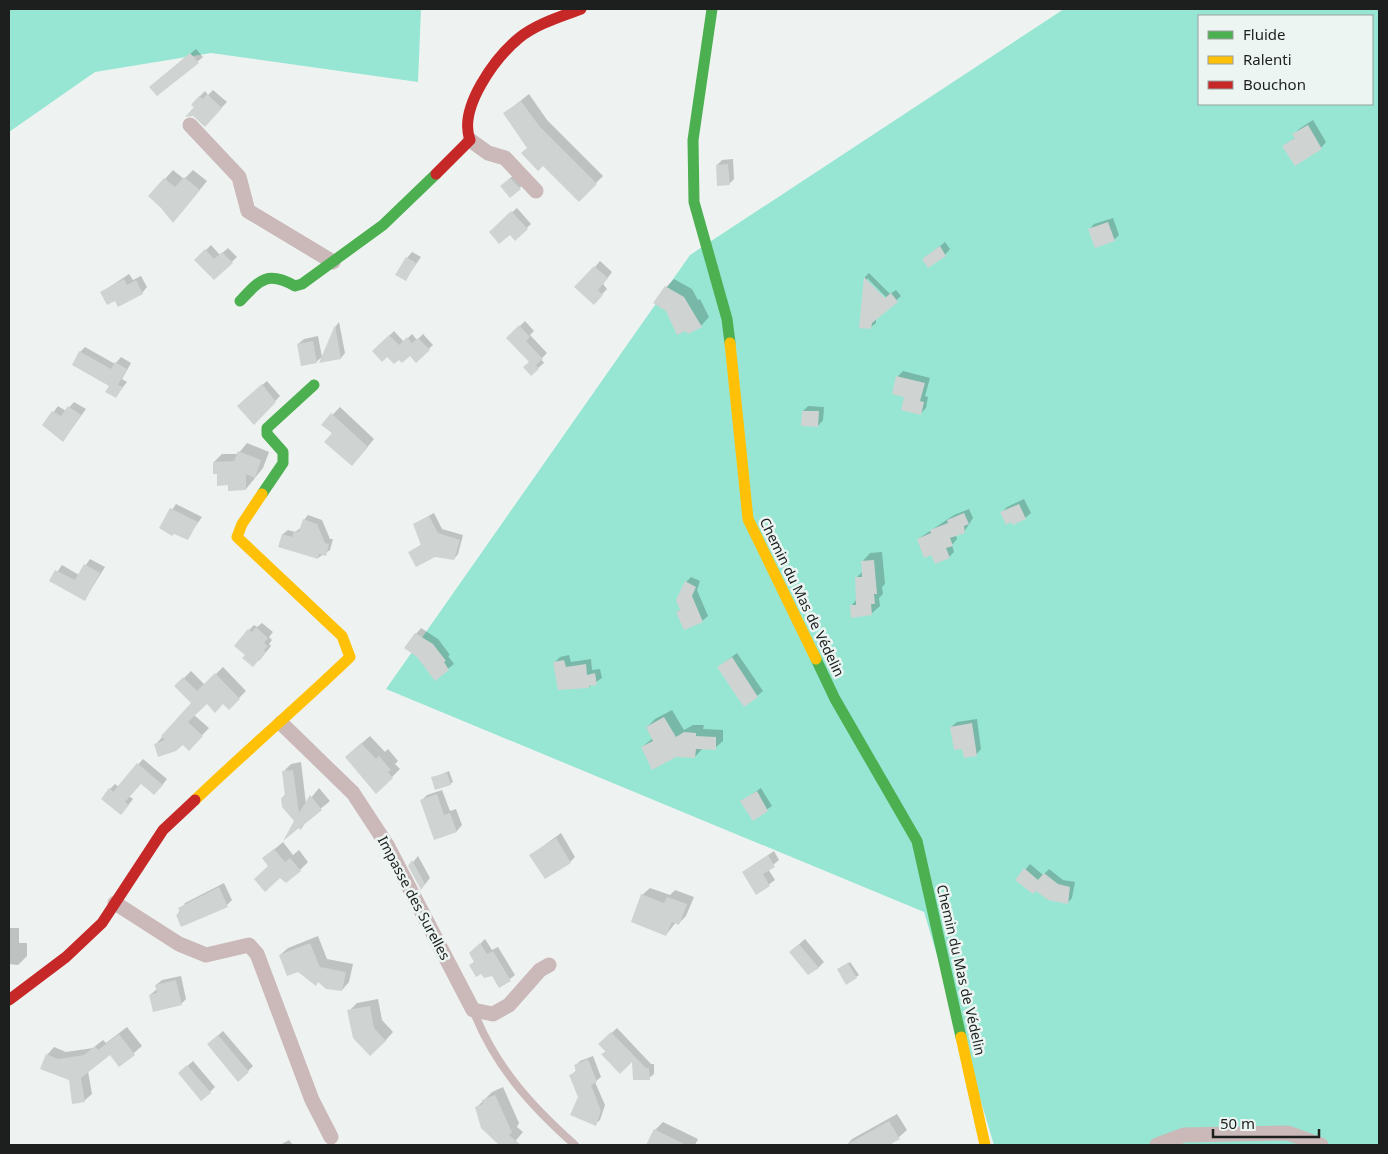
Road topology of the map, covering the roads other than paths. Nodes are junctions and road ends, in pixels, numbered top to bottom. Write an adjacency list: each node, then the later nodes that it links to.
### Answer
1 (581, 9): 4 (street)
2 (712, 9): 16 (street, Chemin du Mas de Védelin)
3 (190, 125): 6 (street)
4 (470, 140): 5 (street); 6 (street)
5 (536, 191)
6 (333, 262): 7 (street)
7 (240, 301)
8 (314, 385): 9 (street)
9 (282, 723): 10 (street); 13 (street, Impasse des Surelles)
10 (115, 903): 12 (street); 14 (street)
11 (549, 965): 13 (street)
12 (9, 1000)
13 (473, 1010): 15 (lane)
14 (331, 1137)
15 (575, 1145)
16 (986, 1145)
17 (1157, 1145): 18 (street)
18 (1321, 1145)

